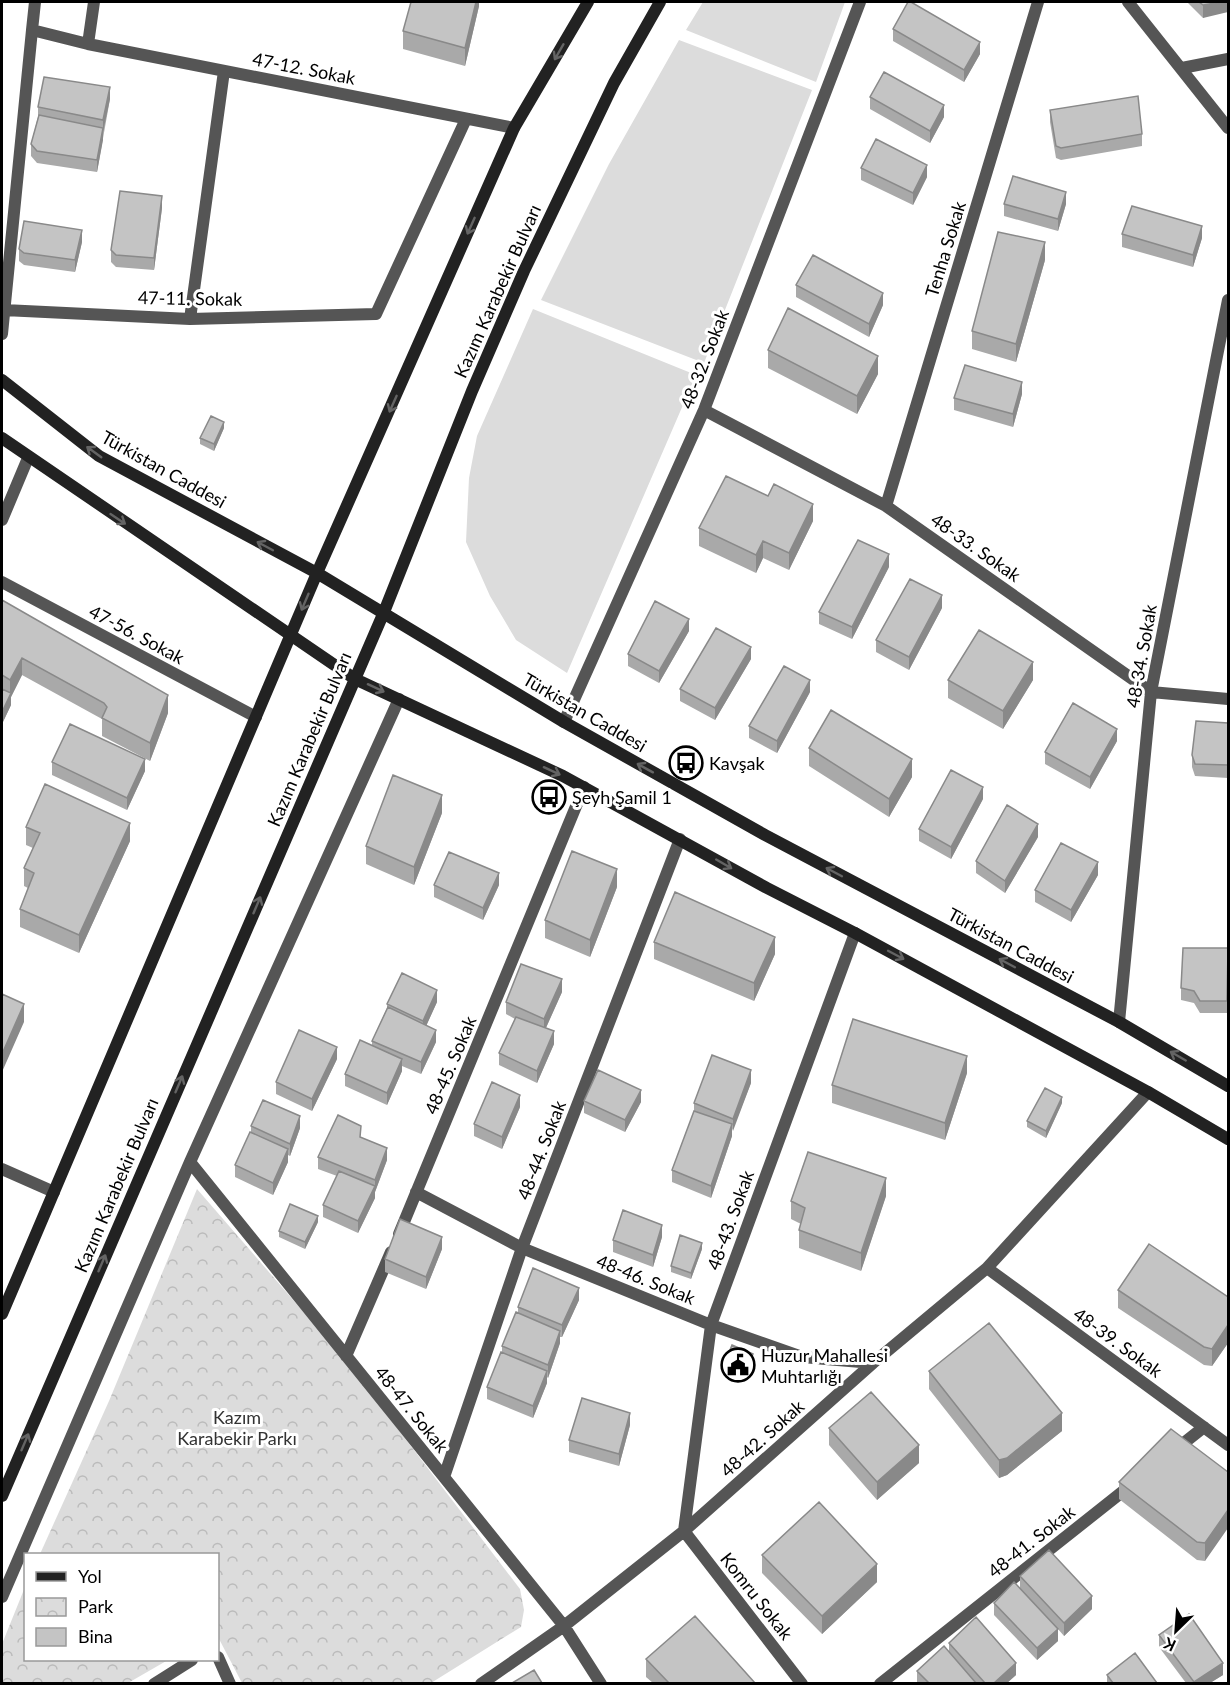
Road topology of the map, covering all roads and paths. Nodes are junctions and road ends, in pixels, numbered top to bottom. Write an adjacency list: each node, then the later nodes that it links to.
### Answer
1 (35, 2): 8 (street)
2 (94, 2): 9 (street)
3 (588, 2): 14 (main road, one-way to 14)
4 (660, 2): 28 (main road, Kazım Karabekir Bulvarı)
5 (860, 2): 21 (street, 48-32. Sokak)
6 (1038, 2): 24 (street, Tenha Sokak)
7 (1128, 2): 11 (street)
8 (32, 30): 9 (street, 47-12. Sokak); 17 (street)
9 (88, 44): 12 (street, 47-12. Sokak)
10 (1228, 59): 11 (street)
11 (1182, 68): 15 (street)
12 (224, 71): 13 (street, 47-12. Sokak); 18 (street)
13 (466, 119): 14 (street, 47-12. Sokak); 18 (street, 47-11. Sokak)
14 (514, 128): 26 (main road, one-way to 26)
15 (1228, 128)
16 (1228, 300): 31 (street, 48-34. Sokak)
17 (4, 310): 18 (street, 47-11. Sokak); 19 (street)
18 (189, 319)
19 (2, 334)
20 (2, 380): 26 (main road, Türkistan Caddesi, one-way to 20)
21 (704, 410): 24 (street, 48-33. Sokak); 35 (street, 48-32. Sokak)
22 (2, 438): 23 (main road)
23 (28, 458): 25 (street); 29 (main road, one-way to 29)
24 (886, 506): 31 (street, 48-33. Sokak)
25 (2, 520)
26 (317, 573): 28 (main road, Türkistan Caddesi); 29 (main road, one-way to 29)
27 (2, 582): 34 (street, 47-56. Sokak)
28 (384, 612): 30 (main road, Kazım Karabekir Bulvarı); 35 (main road, Türkistan Caddesi)
29 (291, 634): 30 (main road); 34 (main road)
30 (355, 679): 32 (main road, one-way to 32); 58 (main road, Kazım Karabekir Bulvarı, one-way to 30)
31 (1151, 692): 33 (street, 48-33. Sokak); 39 (street, 48-34. Sokak)
32 (399, 699): 36 (main road, one-way to 36); 43 (street)
33 (1228, 699)
34 (256, 717): 45 (main road)
35 (564, 722): 39 (main road, Türkistan Caddesi, one-way to 35)
36 (584, 787): 37 (main road); 46 (street, 48-45. Sokak)
37 (680, 839): 38 (main road, one-way to 38); 47 (street, 48-44. Sokak)
38 (855, 933): 41 (main road, one-way to 41); 50 (street, 48-43. Sokak)
39 (1119, 1022): 40 (main road, Türkistan Caddesi, one-way to 39)
40 (1228, 1086)
41 (1148, 1092): 42 (main road); 48 (street, 48-42. Sokak)
42 (1228, 1139)
43 (190, 1162): 51 (street, 48-47. Sokak); 60 (street)
44 (2, 1169): 45 (street)
45 (54, 1192): 49 (main road)
46 (416, 1192): 47 (street, 48-46. Sokak); 51 (street, 48-45. Sokak)
47 (522, 1248): 50 (street, 48-46. Sokak); 56 (street, 48-44. Sokak)
48 (987, 1268): 52 (street, 48-42. Sokak); 53 (street, 48-39. Sokak)
49 (2, 1314)
50 (711, 1325): 52 (street, 48-46. Sokak); 59 (street, 48-43. Sokak)
51 (346, 1356): 56 (street, 48-47. Sokak)
52 (873, 1363): 59 (street, 48-42. Sokak)
53 (1204, 1426): 54 (street, 48-39. Sokak); 55 (street)
54 (1228, 1444)
55 (1167, 1456)
56 (444, 1477): 61 (street, 48-47. Sokak)
57 (1139, 1478): 69 (street, 48-41. Sokak)
58 (2, 1496)
59 (684, 1531): 61 (street, 48-42. Sokak); 68 (street, Komru Sokak)
60 (2, 1597)
61 (564, 1626): 66 (street, 48-42. Sokak); 67 (street, 48-47. Sokak)
62 (219, 1659): 65 (street)
63 (189, 1661): 64 (street)
64 (154, 1683)
65 (230, 1683)
66 (481, 1683)
67 (601, 1683)
68 (802, 1683)
69 (880, 1683)

